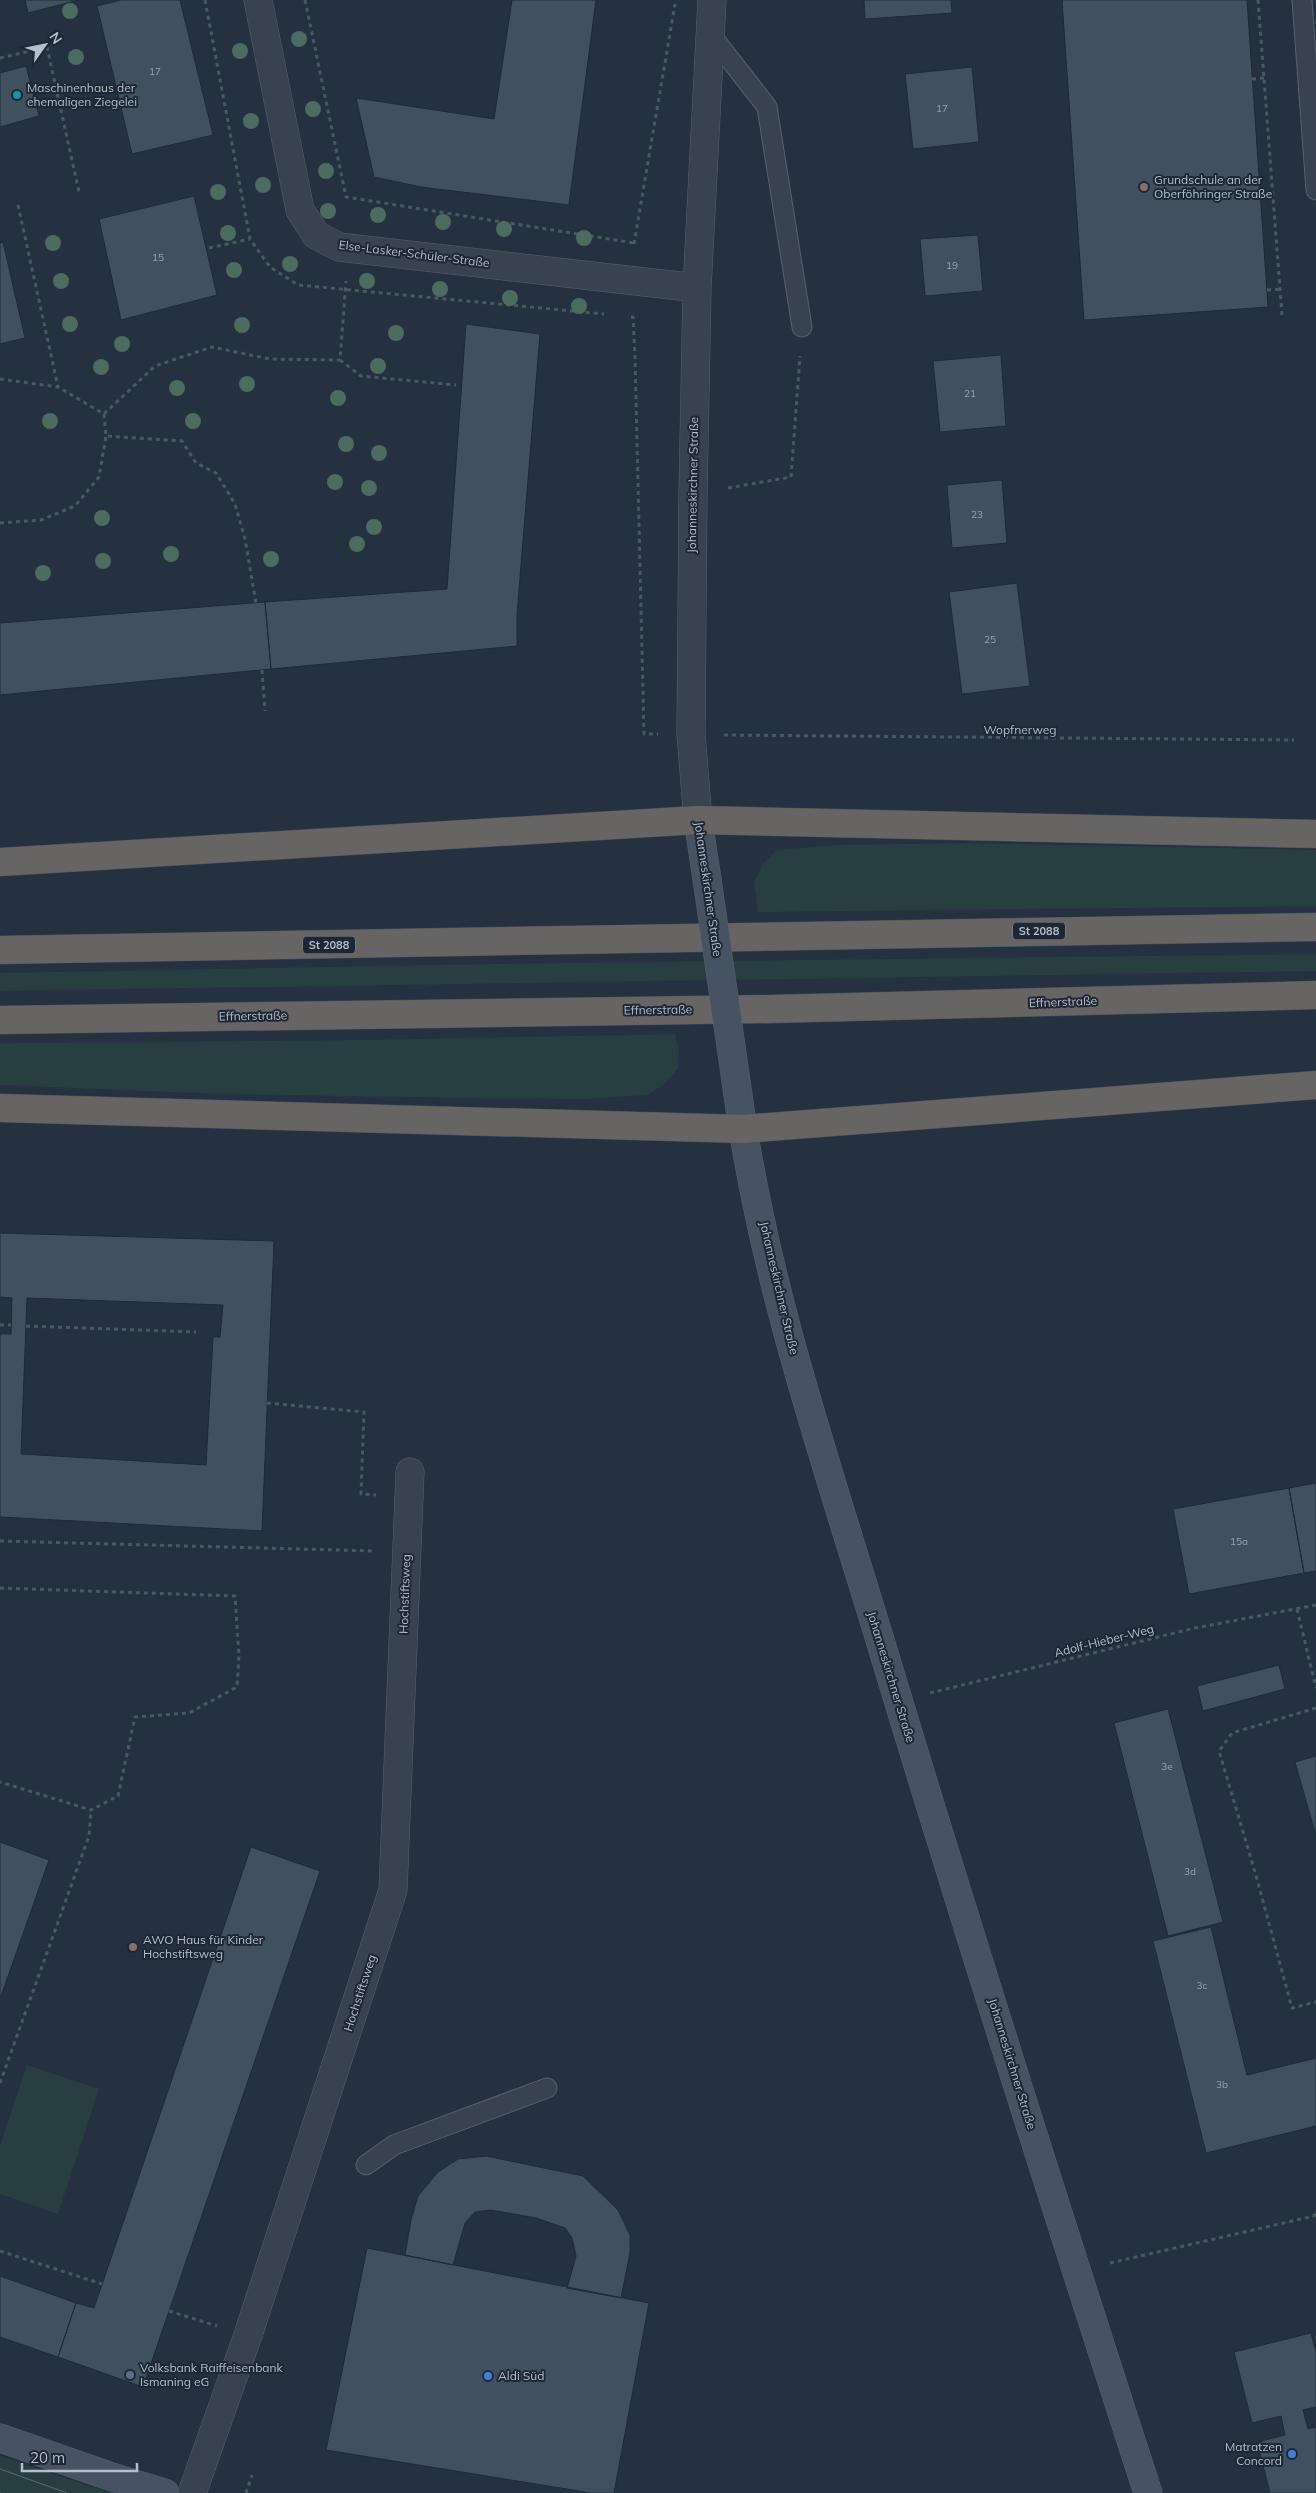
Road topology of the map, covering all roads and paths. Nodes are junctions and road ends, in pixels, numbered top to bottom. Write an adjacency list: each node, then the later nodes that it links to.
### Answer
1 (204, 0): 15 (path)
2 (258, 0): 18 (street, Else-Lasker-Schüler-Straße)
3 (305, 0): 16 (path)
4 (676, 0): 16 (path)
5 (712, 0): 8 (street, Johanneskirchner Straße)
6 (1258, 0): 10 (path)
7 (1302, 0): 12 (lane)
8 (711, 35): 20 (street, Johanneskirchner Straße); 28 (lane)
9 (0, 58): 13 (path)
10 (1264, 78): 11 (path); 21 (path)
11 (1252, 79)
12 (1316, 190)
13 (79, 192)
14 (18, 205): 32 (path)
15 (250, 239): 17 (path); 22 (path)
16 (634, 243): 19 (path)
17 (209, 248)
18 (349, 248): 19 (street, Else-Lasker-Schüler-Straße); 22 (path)
19 (634, 281): 20 (street, Else-Lasker-Schüler-Straße); 27 (path)
20 (697, 288): 35 (street, Johanneskirchner Straße)
21 (1281, 288): 23 (path); 24 (path)
22 (346, 290): 25 (path); 29 (path)
23 (1266, 290)
24 (1282, 314)
25 (614, 315)
26 (624, 316): 27 (path)
27 (633, 317): 40 (path)
28 (802, 327): 35 (path)
29 (340, 360): 31 (path); 33 (path)
30 (0, 378): 32 (path)
31 (456, 386)
32 (58, 387): 33 (path)
33 (104, 414): 34 (path)
34 (106, 436): 36 (path); 37 (path)
35 (693, 494): 40 (street, Johanneskirchner Straße)
36 (0, 523)
37 (256, 603)
38 (262, 670): 39 (path)
39 (265, 711)
40 (691, 734): 43 (street, Johanneskirchner Straße)
41 (746, 735): 42 (path, Wopfnerweg)
42 (1294, 740)
43 (698, 820): 44 (highway); 45 (highway); 52 (main road, Johanneskirchner Straße, bridge)
44 (1316, 834)
45 (0, 862)
46 (1316, 927): 47 (highway, St 2088)
47 (0, 950)
48 (1316, 995): 49 (highway, Effnerstraße)
49 (0, 1020)
50 (1316, 1085): 52 (highway)
51 (0, 1108): 52 (highway)
52 (743, 1129): 65 (main road, Johanneskirchner Straße)
53 (0, 1325): 54 (path)
54 (11, 1325)
55 (26, 1326): 56 (path)
56 (196, 1332)
57 (267, 1403): 58 (path)
58 (409, 1485): 60 (street, Hochstiftsweg)
59 (0, 1541): 60 (path)
60 (406, 1552): 78 (street, Hochstiftsweg)
61 (0, 1588): 68 (path)
62 (1316, 1605): 63 (path, Adolf-Hieber-Weg)
63 (1297, 1609): 64 (path); 65 (path, Adolf-Hieber-Weg)
64 (1316, 1688)
65 (898, 1700): 75 (main road, Johanneskirchner Straße)
66 (1316, 1708): 69 (path)
67 (0, 1782): 68 (path)
68 (91, 1810): 70 (path)
69 (1316, 2002)
70 (0, 2083)
71 (547, 2088): 72 (lane)
72 (366, 2165)
73 (1316, 2211): 75 (path)
74 (0, 2251): 76 (path)
75 (1076, 2270): 84 (main road, Johanneskirchner Straße)
76 (102, 2284)
77 (170, 2311): 78 (path)
78 (248, 2336): 82 (street, Hochstiftsweg)
79 (0, 2438): 81 (main road)
80 (252, 2475): 83 (path)
81 (165, 2493)
82 (192, 2493)
83 (246, 2493)
84 (1148, 2493)

